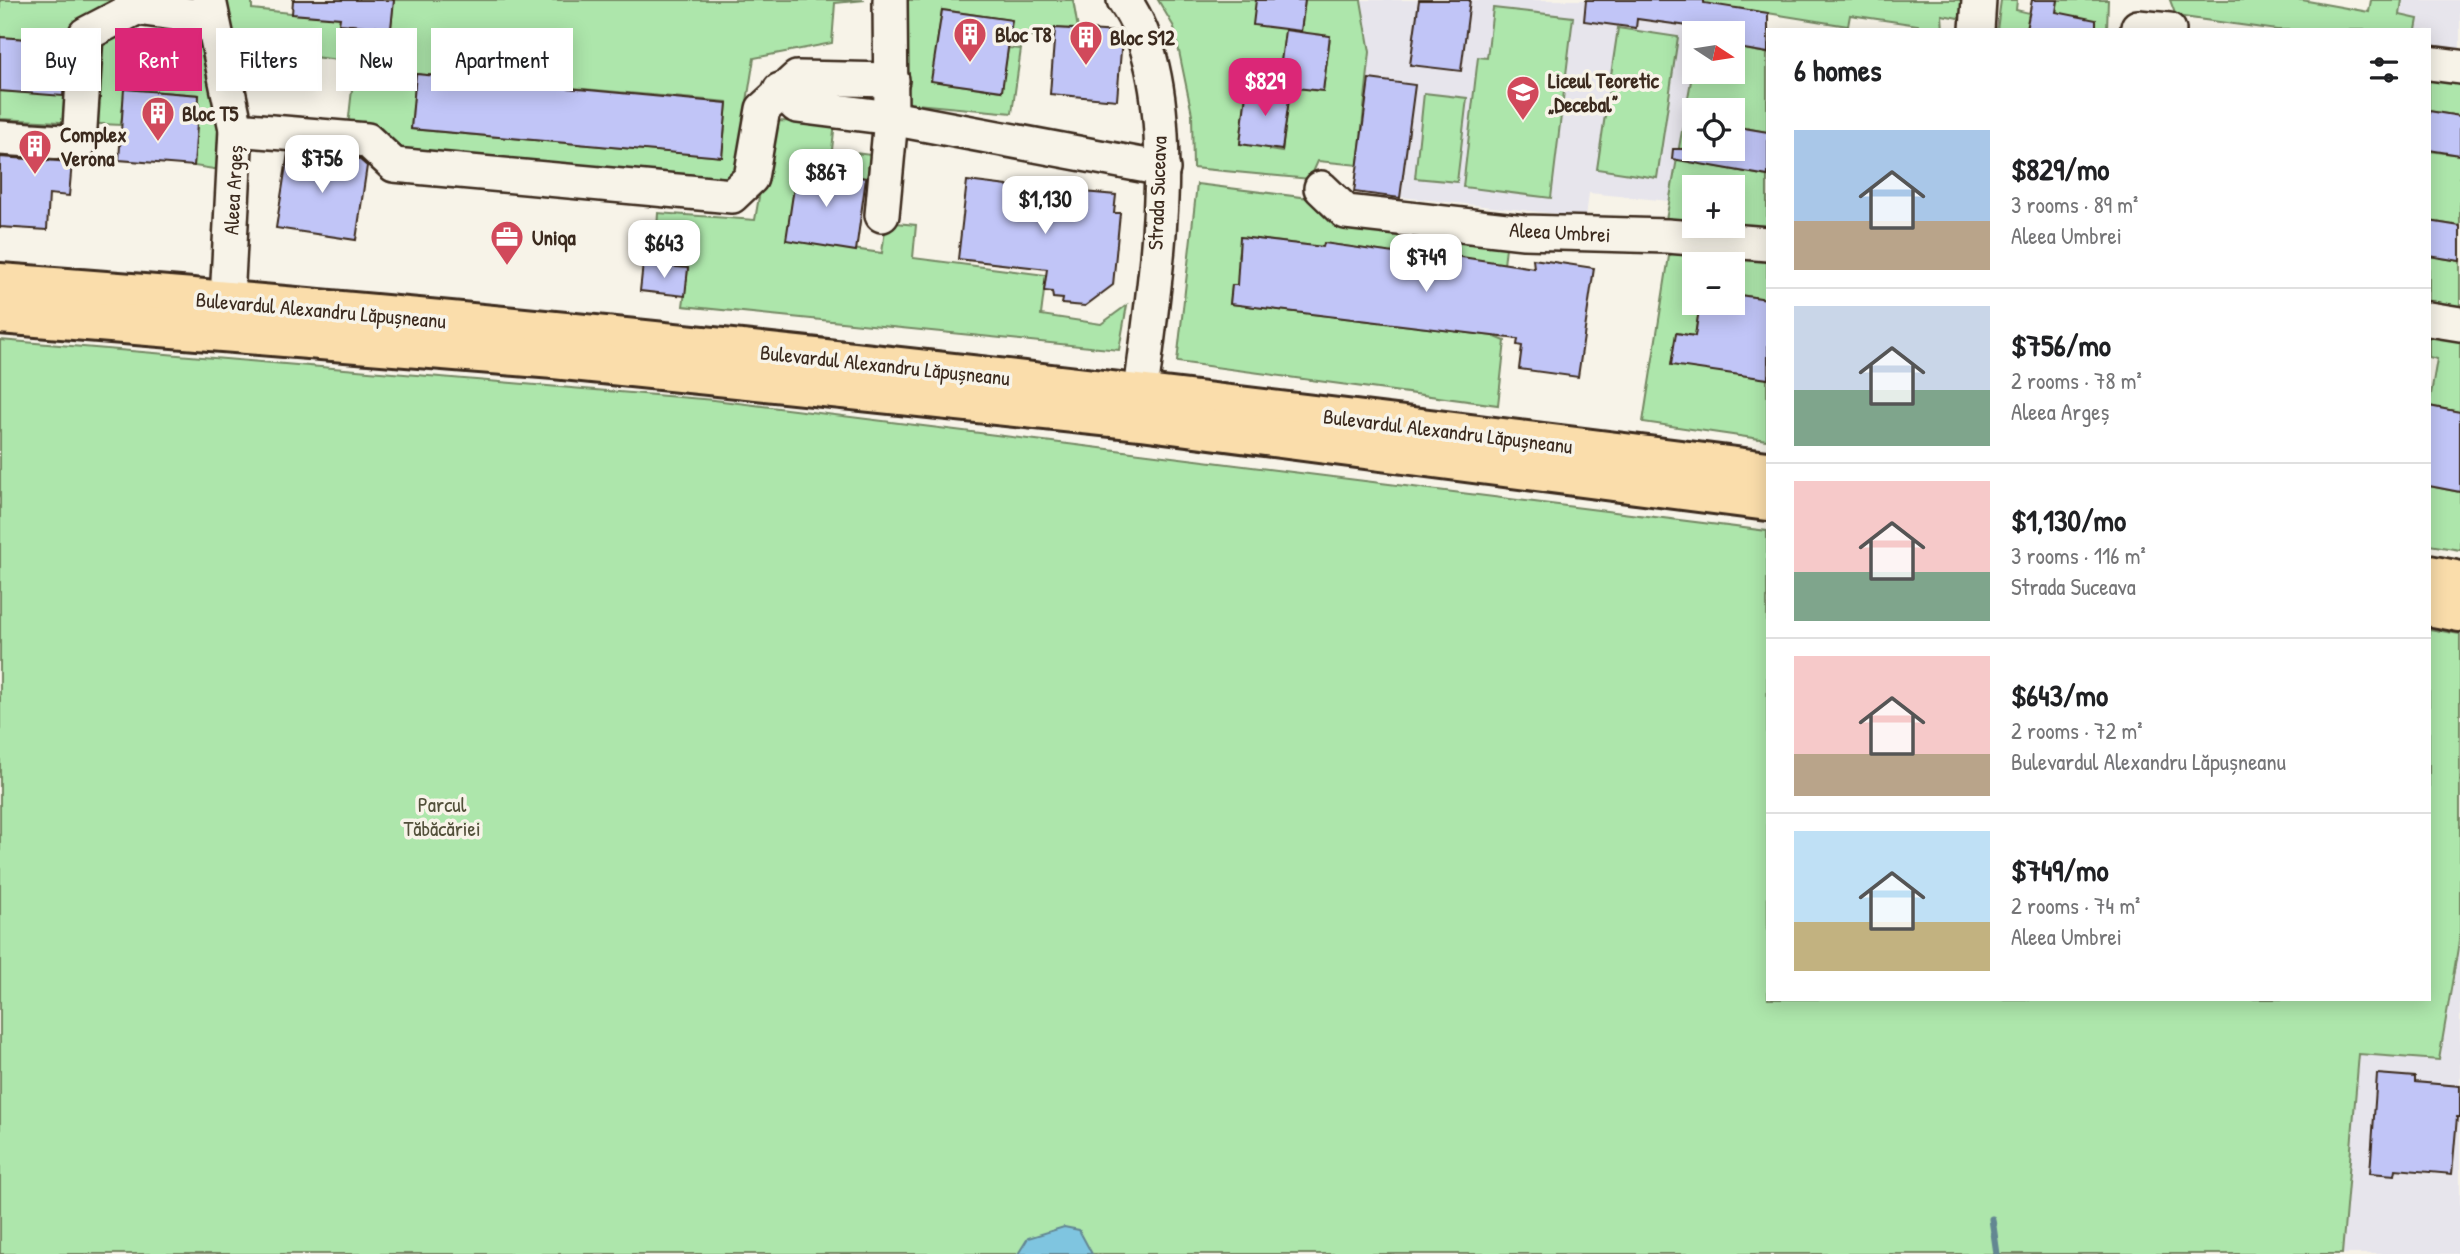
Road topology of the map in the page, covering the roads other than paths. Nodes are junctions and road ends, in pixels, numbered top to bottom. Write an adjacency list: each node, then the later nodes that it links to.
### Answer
1 (890, 0): 8 (street)
2 (1124, 0): 13 (street, Strada Suceava)
3 (1979, 0): 5 (street)
4 (211, 9): 11 (street, Aleea Argeș); 12 (street)
5 (1977, 28)
6 (2431, 63): 7 (street)
7 (2460, 67)
8 (892, 80): 9 (street); 10 (street)
9 (780, 90): 10 (street); 11 (street)
10 (891, 118): 13 (street); 15 (street)
11 (236, 128): 18 (street, Aleea Argeș)
12 (0, 138)
13 (1163, 169): 22 (street, Strada Suceava)
14 (1321, 188): 16 (street, Aleea Umbrei)
15 (882, 215)
16 (1766, 244)
17 (0, 283): 18 (main road, Bulevardul Alexandru Lăpușneanu)
18 (227, 300): 22 (main road, Bulevardul Alexandru Lăpușneanu)
19 (0, 314): 24 (main road, Bulevardul Alexandru Lăpușneanu)
20 (2431, 319): 21 (street)
21 (2460, 324)
22 (1142, 393): 23 (main road, Bulevardul Alexandru Lăpușneanu)
23 (1766, 471)
24 (1766, 500)
25 (2431, 575): 26 (main road)
26 (2460, 581)
27 (2431, 606): 28 (main road)
28 (2460, 611)

